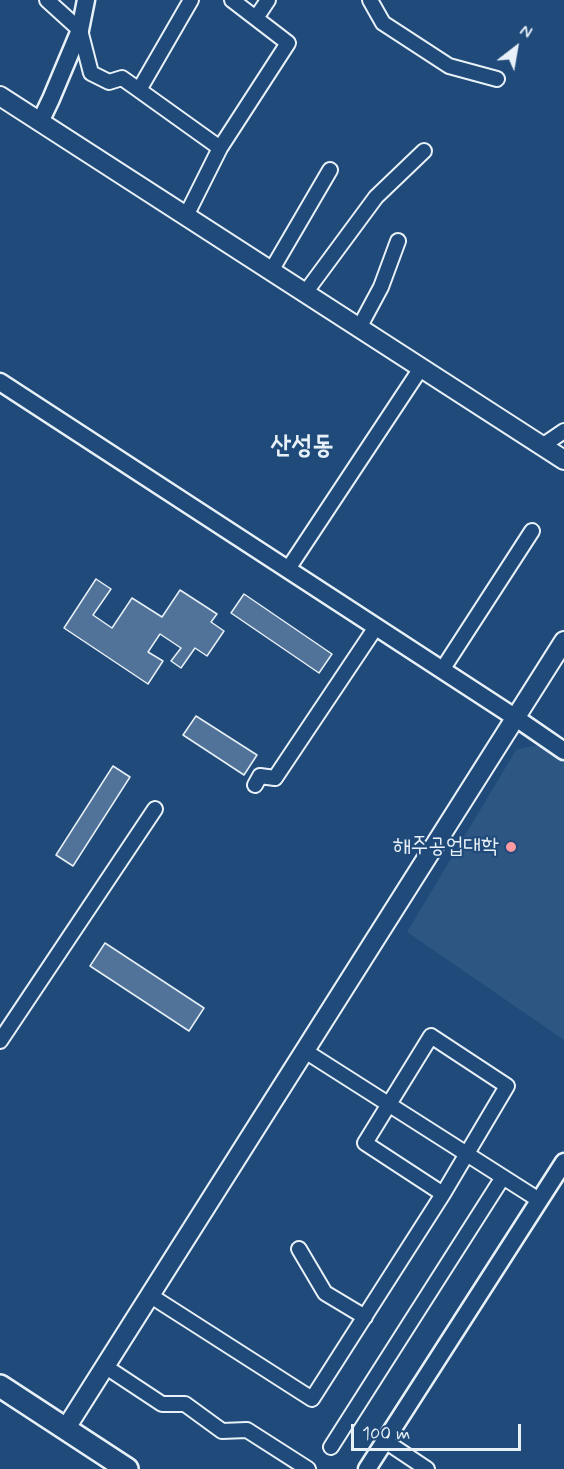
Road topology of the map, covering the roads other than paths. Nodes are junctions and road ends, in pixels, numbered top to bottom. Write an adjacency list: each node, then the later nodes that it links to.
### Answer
1 (47, 0): 8 (street)
2 (86, 0): 8 (street)
3 (191, 0): 10 (street)
4 (232, 0): 7 (street)
5 (268, 0): 7 (street)
6 (370, 0): 9 (street)
7 (256, 18): 13 (street)
8 (80, 30): 10 (street); 12 (street)
9 (497, 80)
10 (139, 90): 13 (street)
11 (0, 96): 12 (main road)
12 (40, 122): 16 (main road)
13 (220, 148): 16 (street)
14 (424, 151): 19 (street)
15 (330, 170): 18 (street)
16 (186, 216): 18 (main road)
17 (398, 241): 20 (street)
18 (271, 271): 19 (main road)
19 (305, 293): 20 (main road)
20 (359, 328): 21 (main road)
21 (421, 368): 24 (main road); 27 (street)
22 (0, 382): 27 (street)
23 (564, 431): 24 (street)
24 (542, 446): 25 (main road)
25 (564, 460)
26 (532, 531): 30 (street)
27 (288, 569): 28 (street)
28 (376, 627): 30 (street); 33 (street)
29 (564, 641): 31 (main road)
30 (442, 670): 31 (street)
31 (516, 718): 32 (street); 36 (main road)
32 (563, 747)
33 (255, 785)
34 (155, 808): 35 (street)
35 (0, 1041)
36 (305, 1051): 37 (street); 44 (main road)
37 (389, 1104): 38 (street); 38 (street); 41 (street)
38 (467, 1154): 40 (street); 41 (street)
39 (564, 1162): 42 (street)
40 (503, 1177): 42 (street); 50 (street)
41 (443, 1194): 45 (street)
42 (539, 1200): 49 (street)
43 (299, 1249): 45 (street)
44 (151, 1296): 45 (street); 46 (main road)
45 (364, 1317)
46 (106, 1367): 48 (main road); 51 (street)
47 (0, 1386): 48 (main road)
48 (66, 1428): 52 (main road)
49 (385, 1441): 53 (street); 54 (street)
50 (331, 1447)
51 (308, 1468)
52 (127, 1469)
53 (367, 1469)
54 (427, 1469)

